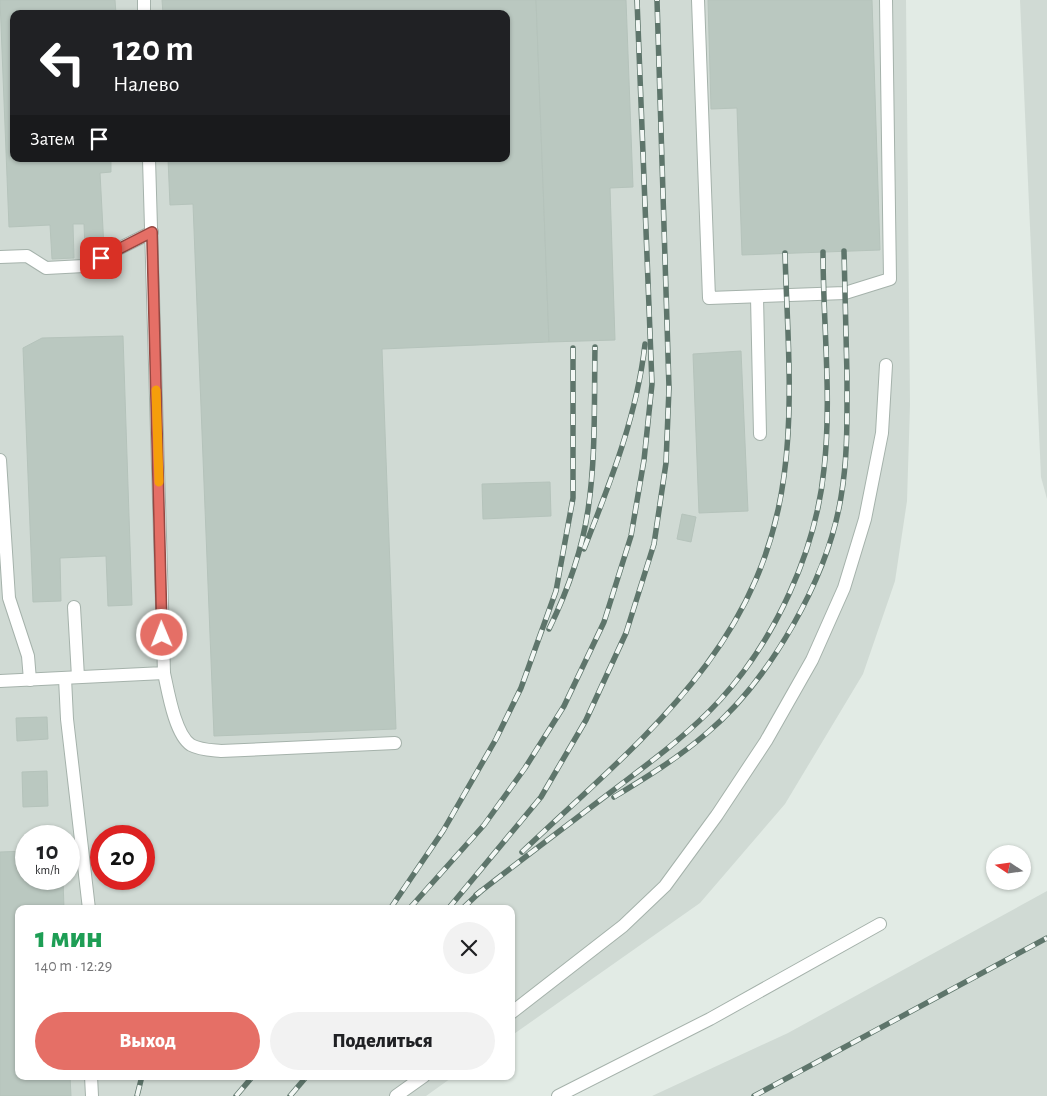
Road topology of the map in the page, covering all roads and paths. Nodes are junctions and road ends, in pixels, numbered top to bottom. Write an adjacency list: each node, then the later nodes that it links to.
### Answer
1 (698, 0): 6 (lane)
2 (886, 0): 6 (lane)
3 (149, 162): 4 (lane)
4 (152, 232): 5 (lane); 11 (lane)
5 (0, 257)
6 (757, 297): 8 (lane)
7 (886, 365): 18 (lane)
8 (760, 434)
9 (0, 460): 13 (lane)
10 (74, 607): 12 (lane)
11 (164, 673): 12 (lane); 15 (lane)
12 (72, 678): 13 (lane); 16 (lane)
13 (30, 680): 14 (lane)
14 (0, 681)
15 (395, 743)
16 (89, 905)
17 (880, 924): 23 (lane)
18 (515, 1011)
19 (91, 1080): 21 (lane)
20 (418, 1080): 22 (lane)
21 (92, 1096)
22 (396, 1096)
23 (558, 1096)

